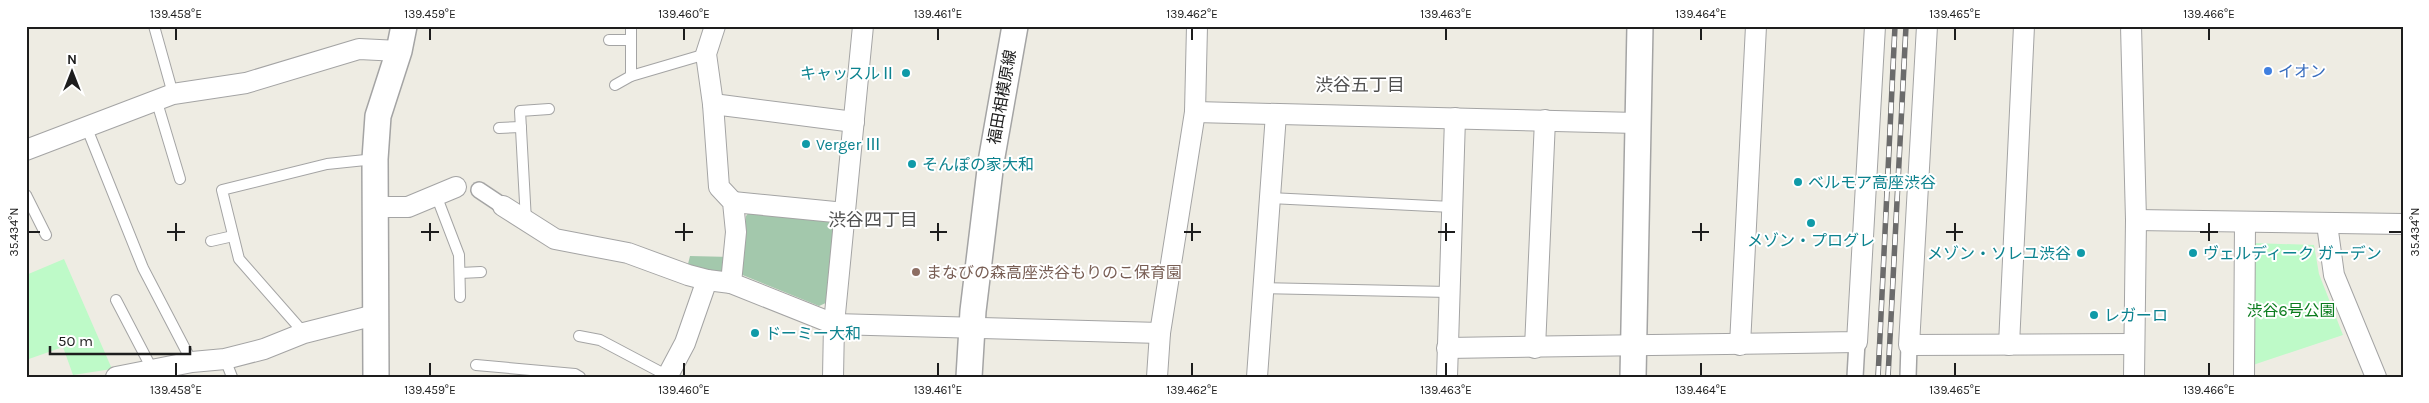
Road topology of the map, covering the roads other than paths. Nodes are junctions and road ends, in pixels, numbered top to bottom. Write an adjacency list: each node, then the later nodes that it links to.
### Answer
1 (154, 26): 20 (lane)
2 (404, 26): 16 (street)
3 (631, 26): 15 (lane)
4 (715, 26): 17 (street)
5 (863, 26): 27 (street)
6 (1015, 26): 63 (street, 福田相模原線)
7 (1197, 26): 23 (street)
8 (1640, 26): 28 (street)
9 (1756, 26): 69 (street)
10 (1875, 26): 67 (street)
11 (1927, 26): 70 (street)
12 (2024, 26): 71 (street)
13 (2131, 26): 45 (street)
14 (609, 40): 15 (lane)
15 (631, 40): 18 (lane)
16 (399, 51): 20 (street); 33 (street)
17 (706, 54): 18 (lane); 21 (street)
18 (631, 76): 19 (lane)
19 (615, 85)
20 (164, 96): 29 (street); 34 (lane)
21 (713, 104): 27 (street); 40 (street)
22 (550, 109): 30 (lane)
23 (1195, 112): 24 (street); 64 (street)
24 (1276, 114): 25 (street); 39 (street)
25 (1455, 118): 26 (street); 43 (street)
26 (1545, 120): 28 (street); 74 (street)
27 (854, 122): 44 (street)
28 (1637, 123): 72 (street)
29 (86, 126): 32 (street); 75 (lane)
30 (520, 127): 31 (lane); 46 (lane)
31 (499, 128)
32 (26, 150)
33 (375, 159): 42 (street); 51 (lane)
34 (180, 178)
35 (456, 187): 38 (street)
36 (479, 190): 41 (street)
37 (26, 195): 50 (lane)
38 (436, 195): 42 (street); 54 (lane)
39 (1270, 198): 43 (lane); 57 (street)
40 (733, 202): 44 (street); 56 (street)
41 (503, 206): 46 (street)
42 (375, 207): 61 (street)
43 (1452, 207): 58 (street)
44 (845, 213): 62 (street)
45 (2136, 220): 47 (street); 68 (street)
46 (526, 221): 55 (street)
47 (2245, 222): 48 (street); 92 (street)
48 (2327, 224): 49 (street); 93 (street)
49 (2403, 224)
50 (46, 235)
51 (233, 236): 52 (lane); 65 (lane)
52 (211, 241)
53 (481, 272): 54 (lane)
54 (460, 273): 59 (lane)
55 (707, 280): 56 (street); 82 (street)
56 (731, 283): 62 (street)
57 (1263, 288): 58 (lane); 86 (street)
58 (1449, 292): 73 (street)
59 (460, 297)
60 (116, 300): 78 (lane)
61 (375, 315): 65 (street); 80 (street)
62 (834, 324): 63 (street); 83 (street)
63 (973, 328): 64 (street); 84 (street, 福田相模原線)
64 (1160, 332): 85 (street)
65 (304, 333): 77 (street)
66 (579, 336): 82 (lane)
67 (1857, 342): 69 (street); 89 (street)
68 (2134, 344): 71 (street); 91 (street)
69 (1740, 345): 72 (street)
70 (1909, 345): 71 (street); 90 (street)
71 (2009, 345)
72 (1634, 347): 74 (street); 88 (street)
73 (1448, 348): 74 (street); 87 (street)
74 (1535, 348)
75 (192, 362): 77 (street); 78 (street)
76 (476, 364): 81 (lane)
77 (229, 368)
78 (152, 370): 79 (street)
79 (116, 377)
80 (376, 377)
81 (580, 377)
82 (668, 377)
83 (834, 377)
84 (968, 377)
85 (1157, 377)
86 (1257, 377)
87 (1446, 377)
88 (1633, 377)
89 (1854, 377)
90 (1908, 377)
91 (2134, 377)
92 (2244, 377)
93 (2376, 377)

